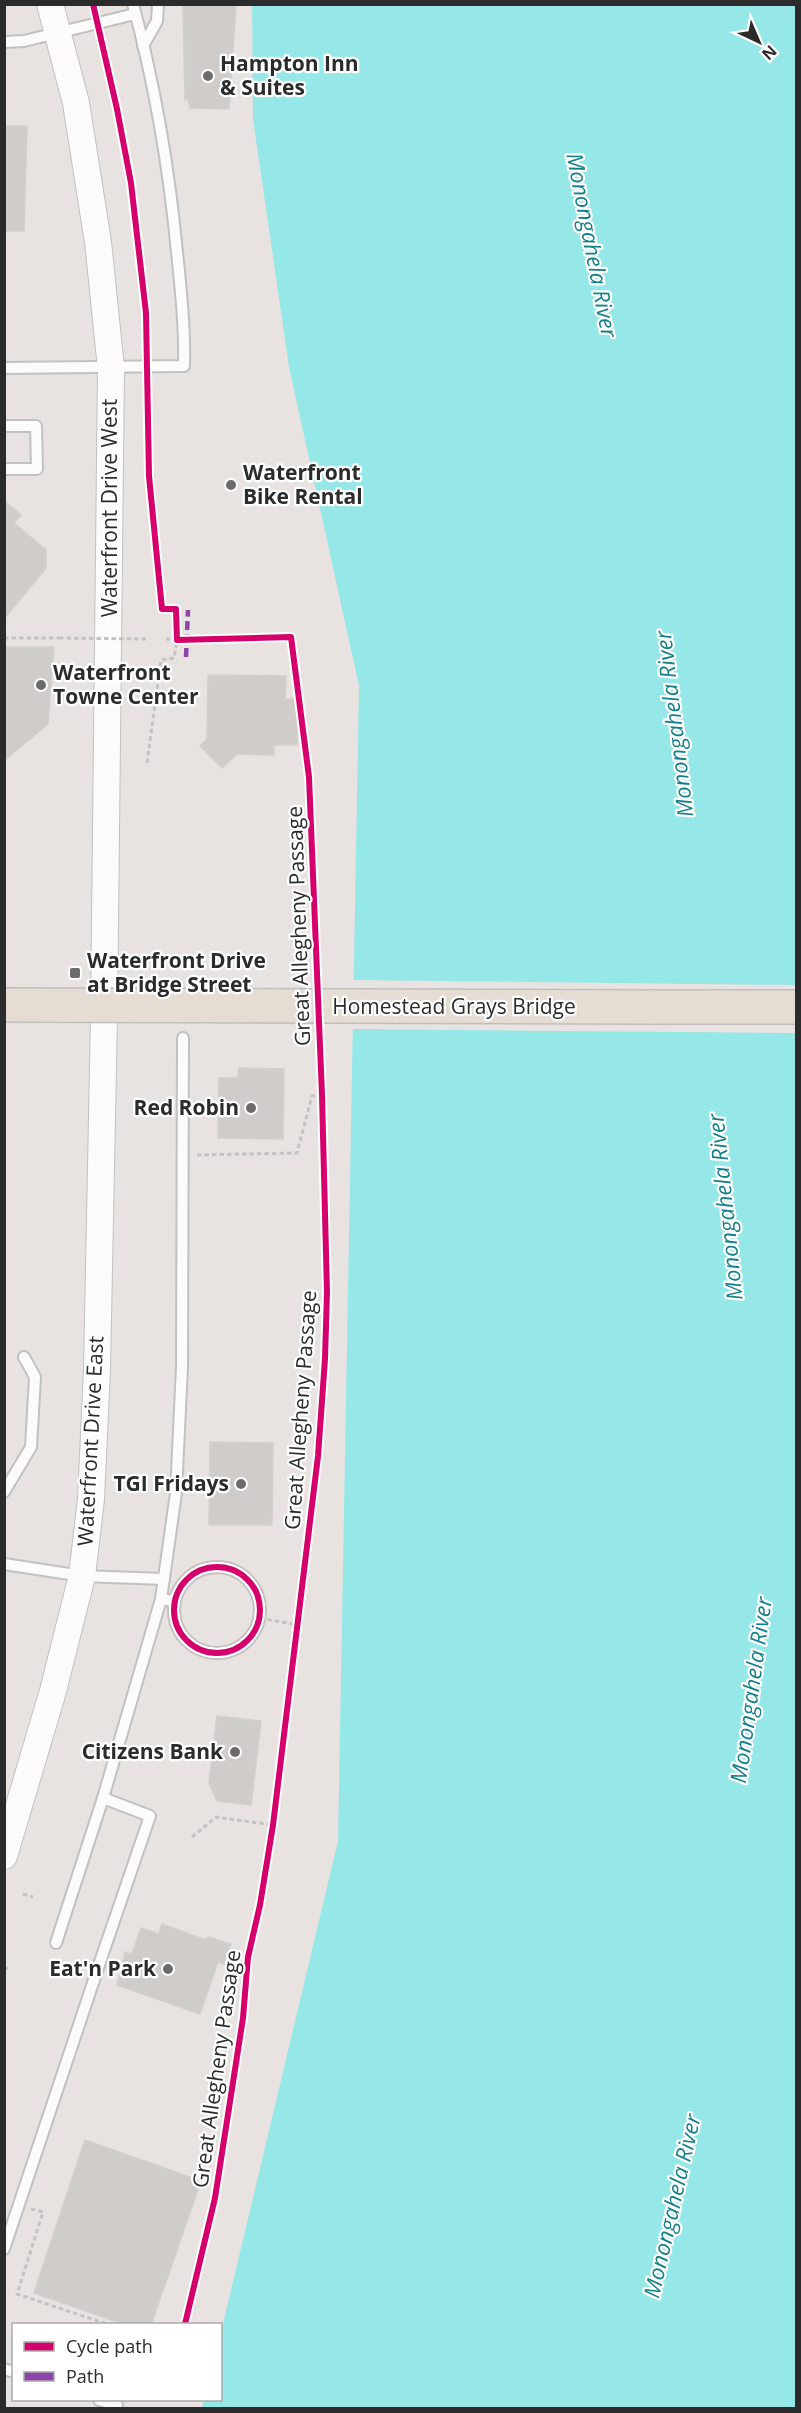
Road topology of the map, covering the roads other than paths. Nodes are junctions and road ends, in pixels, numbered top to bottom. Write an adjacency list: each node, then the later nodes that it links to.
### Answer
1 (50, 4): 4 (street, Waterfront Drive West)
2 (158, 4): 6 (lane)
3 (134, 9): 4 (lane); 6 (lane)
4 (59, 33): 5 (lane); 8 (street, Waterfront Drive West)
5 (4, 42)
6 (143, 46): 8 (lane)
7 (4, 368): 8 (lane)
8 (111, 368): 13 (street, Waterfront Drive West)
9 (4, 426): 10 (lane)
10 (4, 469)
11 (4, 1005): 12 (main road, Homestead Grays Bridge, bridge)
12 (796, 1007)
13 (105, 1017): 18 (street, Waterfront Drive East)
14 (183, 1038): 19 (lane)
15 (24, 1357): 16 (lane)
16 (4, 1492)
17 (4, 1564): 18 (lane)
18 (82, 1576): 19 (lane); 22 (street, Waterfront Drive East)
19 (164, 1580): 20 (lane)
20 (161, 1599): 21 (lane); 23 (lane)
21 (174, 1601): 21 (lane)
22 (27, 1777): 24 (street); 25 (street, Waterfront Drive East)
23 (103, 1798): 26 (lane); 27 (lane)
24 (4, 1799)
25 (4, 1856)
26 (56, 1943)
27 (4, 2249)
28 (103, 2401): 29 (lane)
29 (117, 2405)

